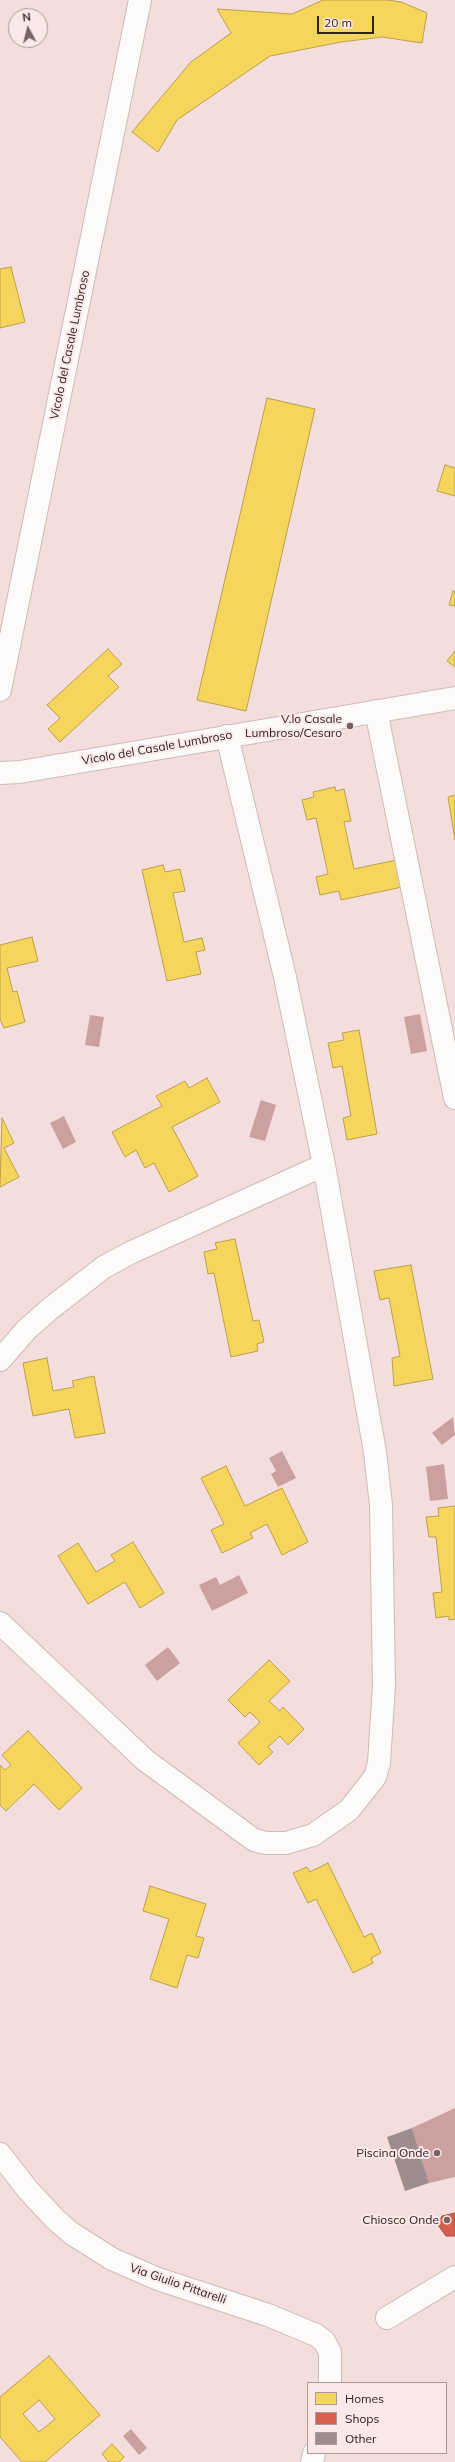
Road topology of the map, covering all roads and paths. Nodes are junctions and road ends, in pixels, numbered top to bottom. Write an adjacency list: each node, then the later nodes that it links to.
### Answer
1 (140, 0): 2 (street, Vicolo del Casale Lumbroso)
2 (0, 690)
3 (455, 698): 4 (street, Vicolo del Casale Lumbroso)
4 (376, 711): 5 (street, Vicolo del Casale Lumbroso); 7 (street)
5 (227, 736): 6 (street, Vicolo del Casale Lumbroso); 8 (street)
6 (0, 773)
7 (455, 1098)
8 (324, 1165): 9 (street); 10 (street)
9 (0, 1360)
10 (0, 1624)
11 (0, 2154): 14 (street, Via Giulio Pittarelli)
12 (455, 2277): 13 (street)
13 (387, 2318)
14 (330, 2382)

